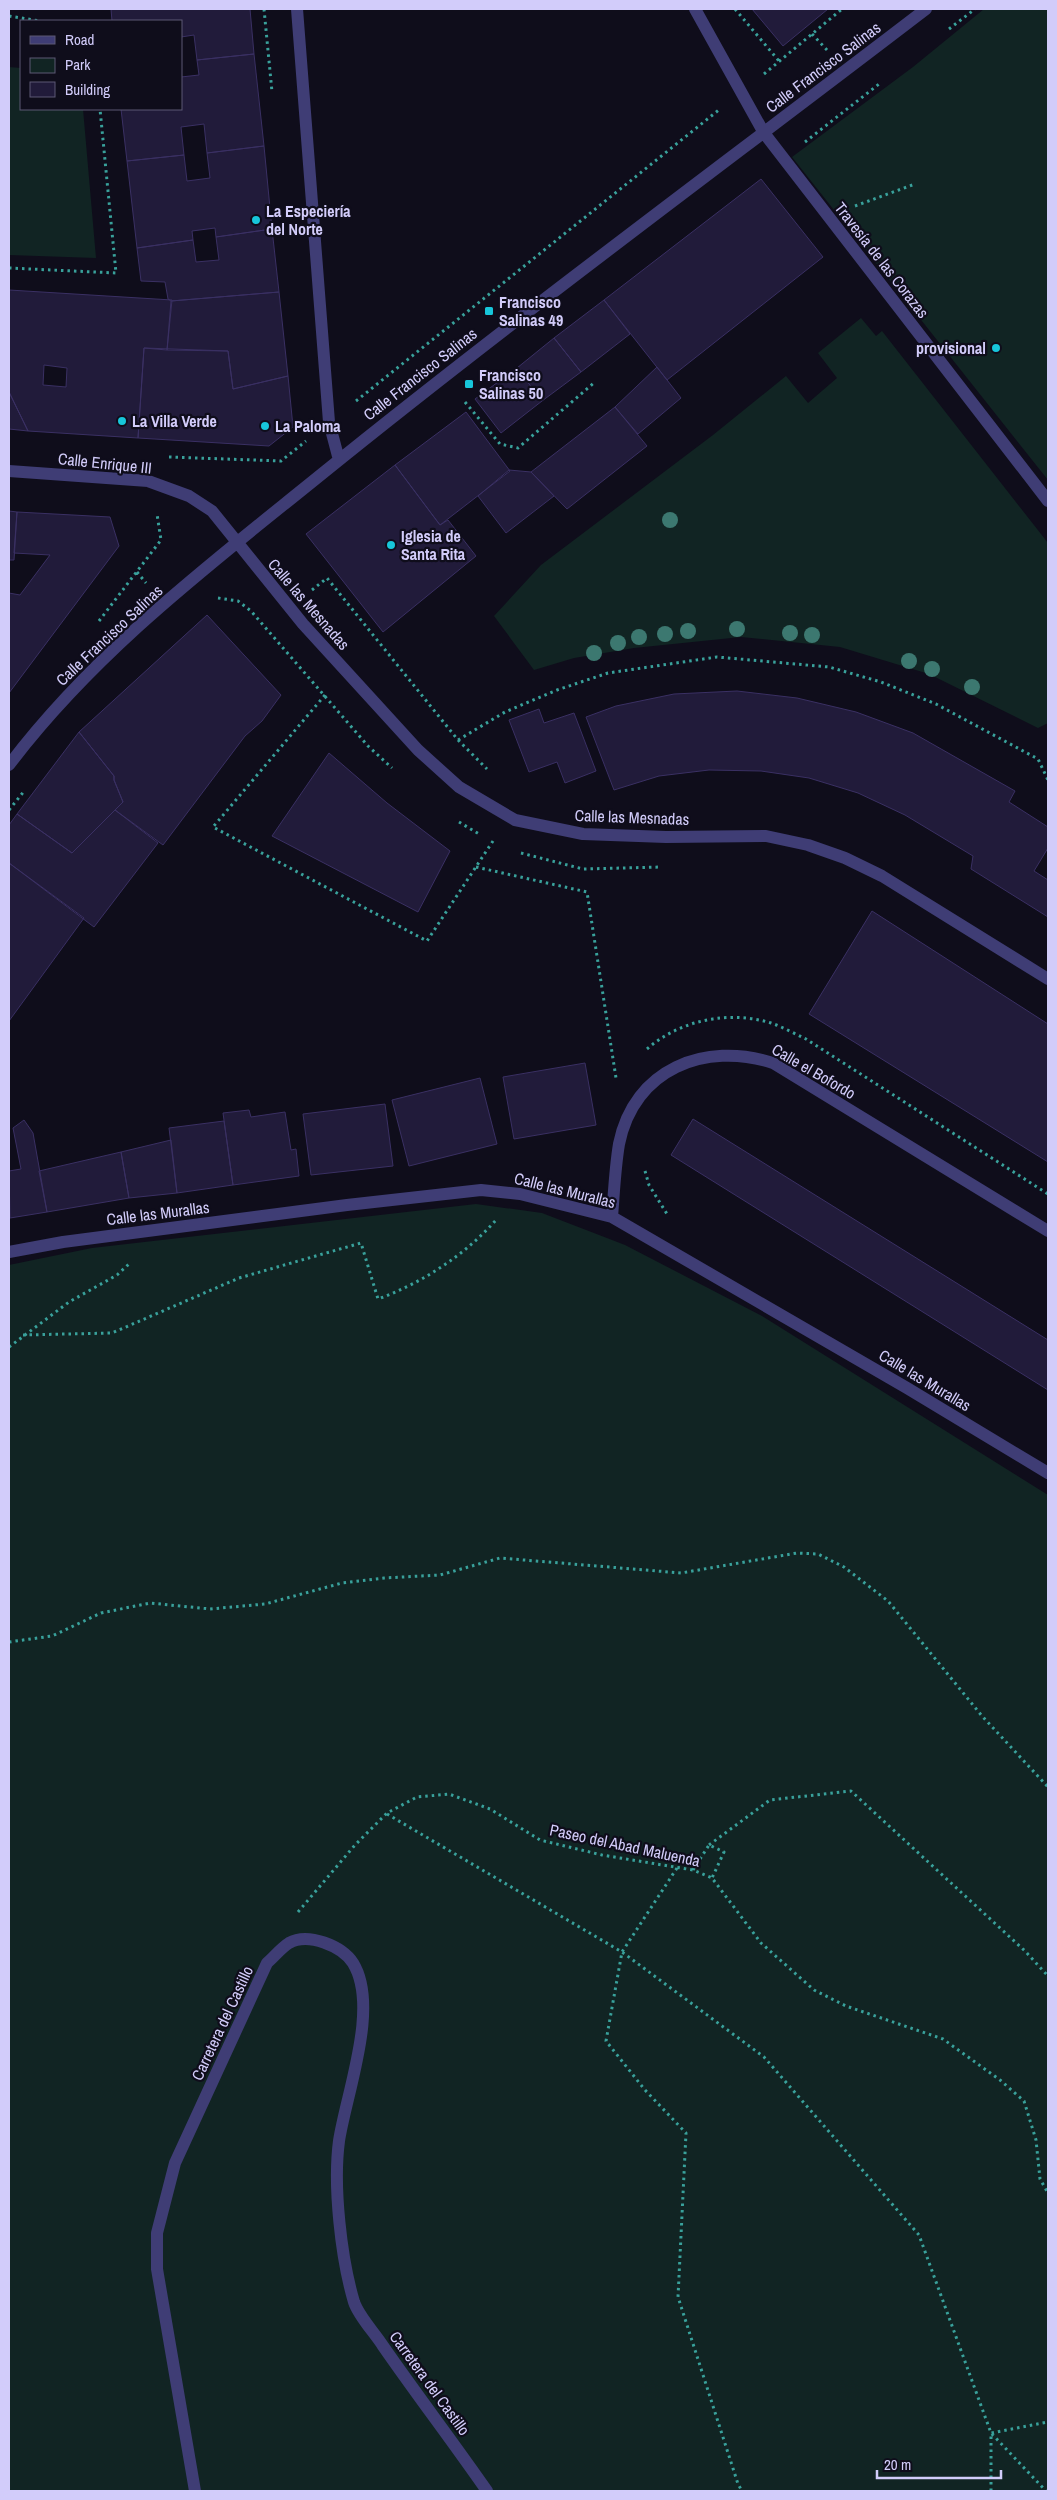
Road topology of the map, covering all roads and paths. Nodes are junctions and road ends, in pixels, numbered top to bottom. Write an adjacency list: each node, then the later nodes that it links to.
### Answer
1 (264, 9): 14 (path)
2 (297, 9): 23 (street)
3 (695, 9): 13 (street, Calle Francisco Salinas)
4 (735, 9): 11 (path)
5 (842, 9): 11 (path)
6 (926, 9): 16 (street, Calle Francisco Salinas)
7 (975, 9): 10 (path)
8 (9, 16): 9 (path)
9 (34, 20)
10 (945, 32)
11 (779, 61): 13 (path)
12 (885, 79): 17 (path)
13 (740, 93): 16 (street, Calle Francisco Salinas); 23 (path)
14 (273, 97)
15 (100, 110): 20 (path)
16 (764, 134): 17 (street, Travesía de las Corazas); 26 (street, Calle Francisco Salinas)
17 (783, 159): 19 (street, Travesía de las Corazas)
18 (915, 184): 19 (path)
19 (827, 216): 28 (street, Travesía de las Corazas)
20 (9, 268)
21 (595, 382): 22 (path)
22 (465, 402)
23 (329, 422): 26 (street)
24 (306, 431): 25 (path)
25 (168, 457)
26 (339, 460): 30 (street, Calle Francisco Salinas)
27 (9, 471): 30 (street, Calle Enrique III)
28 (1048, 500)
29 (153, 510): 31 (path)
30 (236, 543): 37 (street, Calle Francisco Salinas); 42 (street, Calle las Mesnadas)
31 (137, 572)
32 (327, 578): 36 (path)
33 (211, 602): 34 (path)
34 (265, 628)
35 (325, 695): 41 (path)
36 (458, 740): 38 (path); 39 (path)
37 (9, 766)
38 (490, 770)
39 (1048, 780)
40 (493, 841): 41 (path)
41 (476, 866): 43 (path)
42 (1048, 979)
43 (616, 1078)
44 (644, 1167): 46 (path)
45 (520, 1194): 47 (street, Calle las Murallas); 49 (street, Calle las Murallas); 51 (path)
46 (669, 1216)
47 (612, 1217): 48 (street, Calle el Bofordo); 53 (street, Calle las Murallas)
48 (1048, 1231)
49 (9, 1252)
50 (131, 1262): 51 (path)
51 (23, 1336): 52 (path)
52 (9, 1347)
53 (1048, 1473)
54 (9, 1642): 55 (path)
55 (1048, 1787)
56 (386, 1813): 58 (path, Paseo del Abad Maluenda); 61 (path); 62 (path, Paseo del Abad Maluenda)
57 (708, 1845): 59 (path); 60 (path); 63 (path)
58 (677, 1868): 59 (path, Paseo del Abad Maluenda); 61 (path)
59 (693, 1870): 60 (path, Paseo del Abad Maluenda)
60 (712, 1878): 64 (path, Paseo del Abad Maluenda)
61 (622, 1952): 66 (path); 69 (path)
62 (279, 1953): 67 (street, Carretera del Castillo); 68 (street, Carretera del Castillo)
63 (1048, 1976)
64 (1048, 2192)
65 (1048, 2422): 66 (path)
66 (991, 2433): 70 (path); 71 (path)
67 (195, 2491)
68 (486, 2491)
69 (742, 2491)
70 (991, 2491)
71 (1046, 2491)

